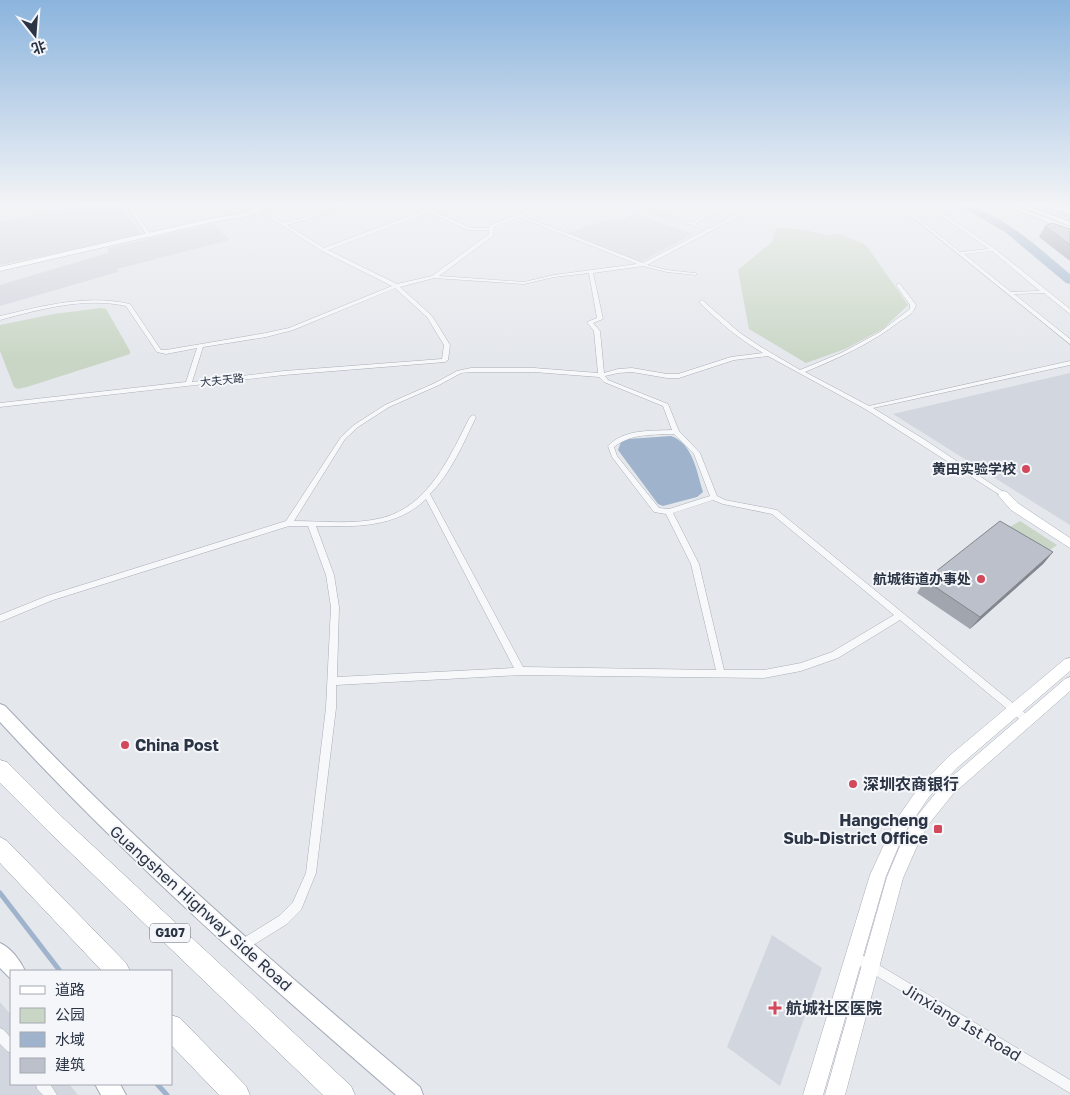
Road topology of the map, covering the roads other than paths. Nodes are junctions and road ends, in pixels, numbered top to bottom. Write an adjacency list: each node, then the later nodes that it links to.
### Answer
1 (58, 257): 9 (street)
2 (338, 257): 14 (street)
3 (461, 257): 12 (street)
4 (623, 257): 8 (street)
5 (658, 257): 8 (street)
6 (965, 257): 16 (street)
7 (1002, 257): 15 (street)
8 (643, 265): 10 (street); 11 (street)
9 (0, 269)
10 (591, 272): 12 (street); 27 (street)
11 (694, 274)
12 (434, 277): 14 (street)
13 (898, 285): 25 (street)
14 (396, 286): 21 (street); 23 (street)
15 (1044, 292): 16 (street); 18 (street)
16 (1012, 294): 20 (street)
17 (702, 302): 22 (street)
18 (1070, 312)
19 (0, 318): 21 (street)
20 (1070, 342)
21 (200, 347): 28 (street)
22 (770, 354): 25 (street); 27 (street)
23 (445, 360): 26 (street); 28 (street, 大夫天路)
24 (1070, 363): 30 (street)
25 (802, 371): 30 (street)
26 (458, 372): 27 (street); 37 (street)
27 (601, 375): 32 (street)
28 (188, 384): 29 (street, 大夫天路)
29 (0, 405)
30 (867, 408): 34 (street)
31 (473, 417): 33 (street)
32 (676, 432): 35 (street); 36 (street)
33 (426, 495): 38 (street); 44 (street)
34 (1003, 495): 39 (street); 40 (street)
35 (714, 497): 36 (street); 41 (street)
36 (669, 512): 45 (street)
37 (289, 523): 38 (street); 42 (street)
38 (310, 523): 46 (street)
39 (1070, 535)
40 (1070, 544)
41 (900, 616): 45 (street); 49 (street)
42 (0, 619)
43 (1070, 663): 49 (street)
44 (520, 671): 45 (street); 46 (street)
45 (720, 674)
46 (332, 681): 52 (street)
47 (1070, 683): 49 (street)
48 (0, 711): 52 (main road, Guangshen Highway Side Road)
49 (1020, 715): 54 (street); 55 (street)
50 (0, 769): 67 (highway, G107)
51 (0, 848): 57 (highway)
52 (239, 946): 68 (main road, Guangshen Highway Side Road)
53 (0, 953): 56 (main road)
54 (854, 956): 55 (street, Jinxiang 1st Road); 69 (street)
55 (870, 966): 63 (street, Jinxiang 1st Road); 70 (street)
56 (13, 970)
57 (117, 970)
58 (172, 1028): 66 (highway)
59 (0, 1034): 60 (street)
60 (10, 1046)
61 (43, 1085): 64 (street)
62 (107, 1085): 65 (main road)
63 (1070, 1087)
64 (51, 1095)
65 (116, 1095)
66 (237, 1095)
67 (342, 1095)
68 (412, 1095)
69 (813, 1095)
70 (835, 1095)

